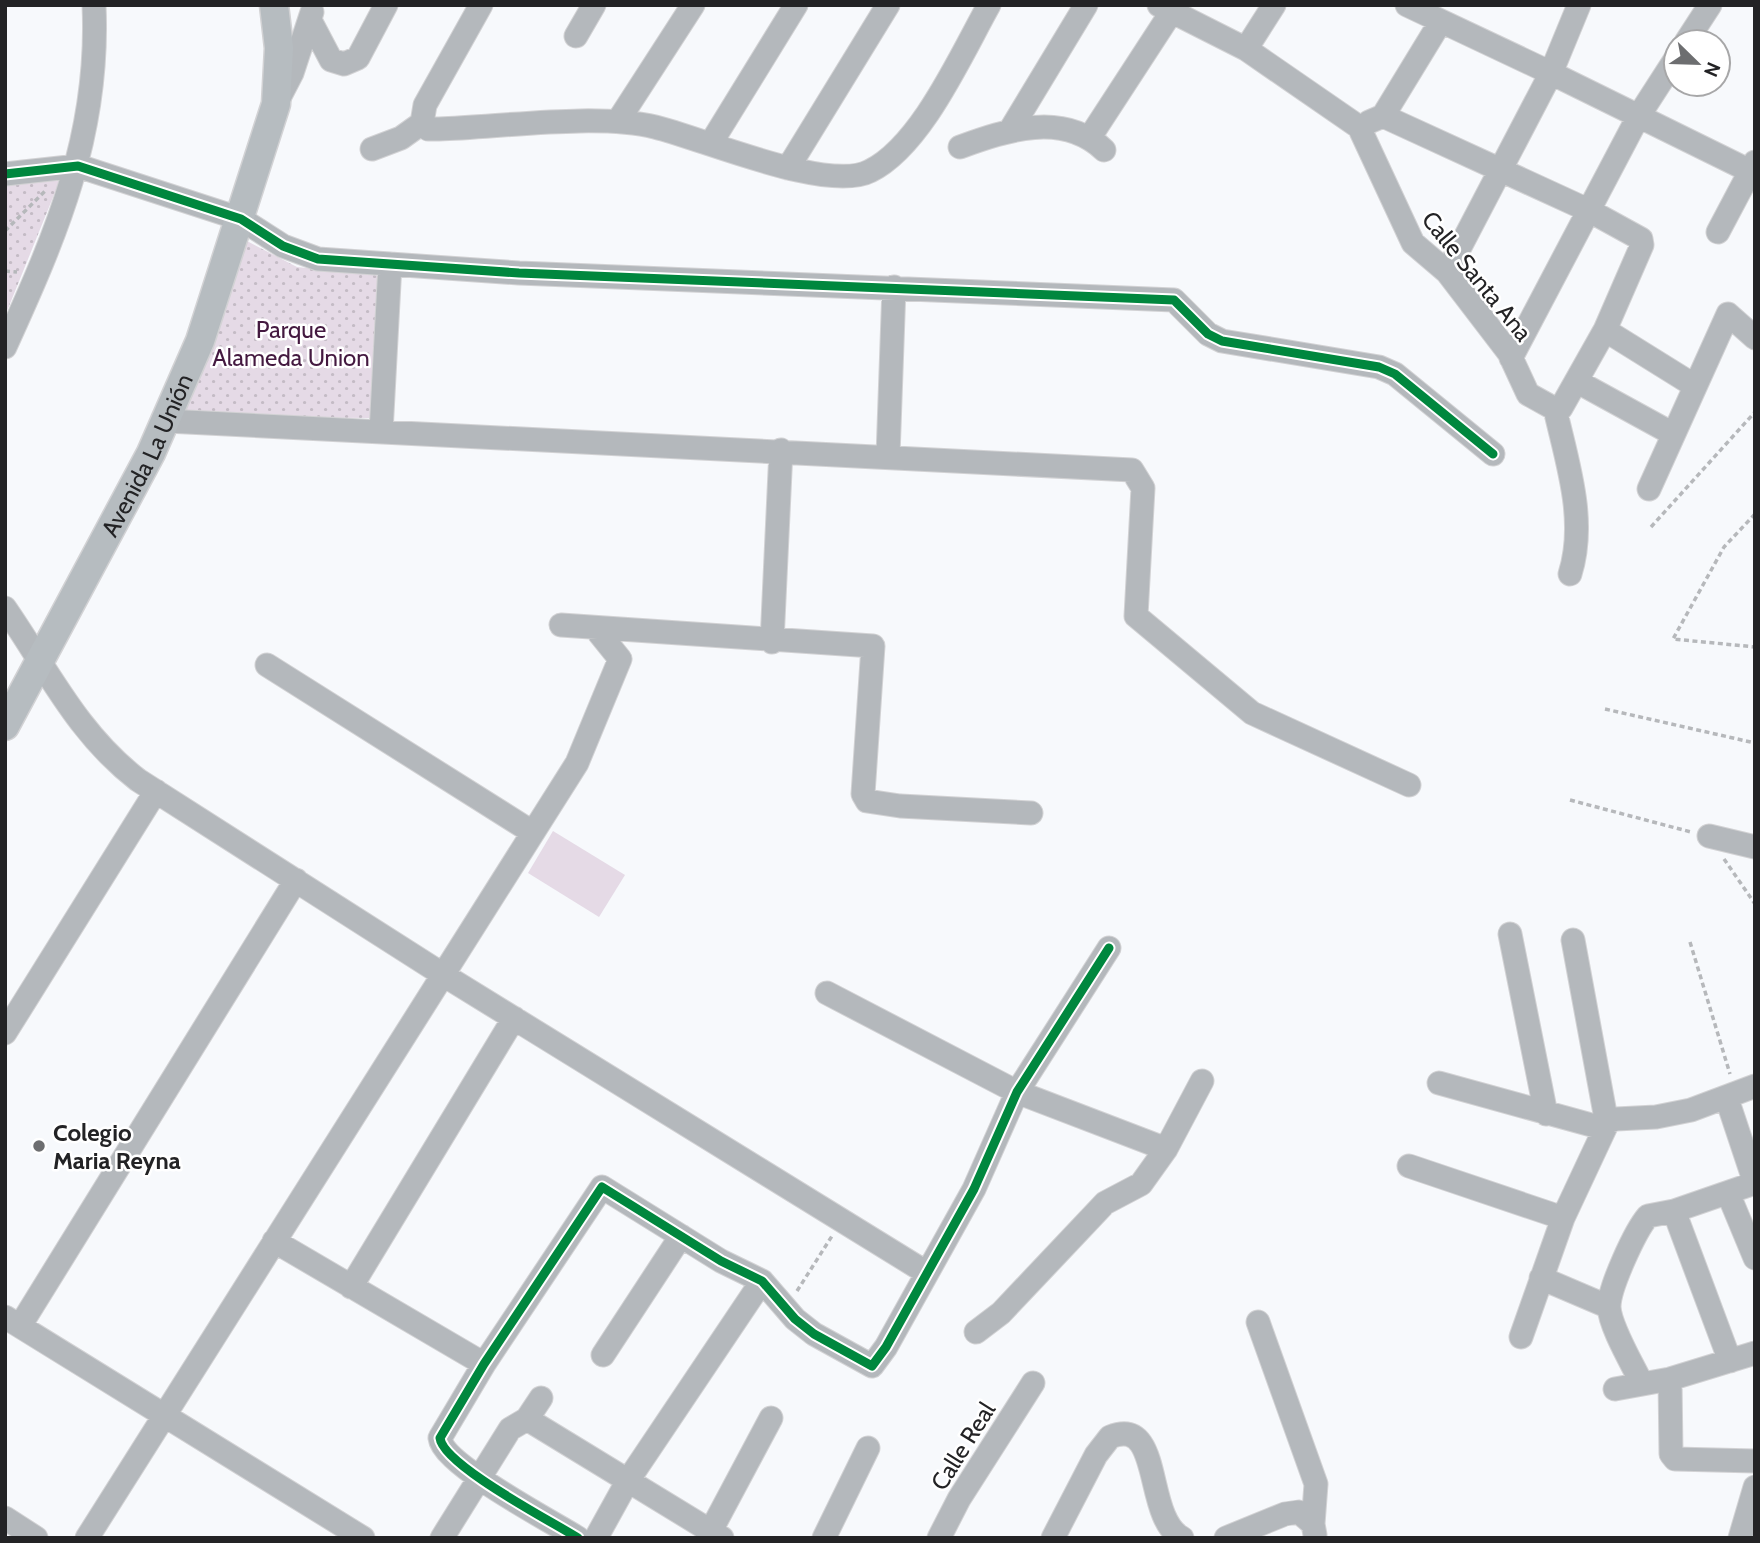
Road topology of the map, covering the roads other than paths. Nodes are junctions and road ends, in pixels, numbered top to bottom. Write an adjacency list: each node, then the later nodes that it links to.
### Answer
1 (94, 5): 33 (street)
2 (274, 5): 23 (main road, Avenida La Unión)
3 (386, 5): 16 (street)
4 (481, 5): 27 (street)
5 (594, 5): 19 (street)
6 (693, 5): 26 (street)
7 (796, 5): 30 (street)
8 (888, 5): 35 (street)
9 (989, 5): 35 (street)
10 (1086, 5): 29 (street)
11 (1274, 5): 20 (street)
12 (1406, 5): 17 (street)
13 (1579, 5): 21 (street)
14 (1710, 5): 18 (street)
15 (1169, 8): 20 (street); 29 (street)
16 (312, 13): 23 (street)
17 (1441, 21): 21 (street); 24 (street)
18 (1695, 28)
19 (576, 36)
20 (1246, 49): 28 (street)
21 (1551, 73): 25 (street); 36 (street)
22 (1662, 80): 25 (street)
23 (276, 104): 39 (main road, Avenida La Unión)
24 (1383, 116): 28 (street); 36 (street)
25 (1638, 117): 34 (street); 38 (street)
26 (618, 121): 27 (street); 30 (street)
27 (422, 123): 32 (street)
28 (1359, 127): 42 (street, Calle Santa Ana)
29 (1011, 129): 31 (street)
30 (711, 143): 35 (street)
31 (961, 147)
32 (372, 149)
33 (78, 166): 37 (street); 39 (street); 46 (street)
34 (1753, 166): 40 (street)
35 (788, 168)
36 (1503, 170): 38 (street); 42 (street)
37 (5, 174)
38 (1590, 211): 44 (street); 47 (street)
39 (241, 219): 41 (street); 51 (main road, Avenida La Unión)
40 (1718, 233)
41 (390, 264): 43 (street); 52 (street)
42 (1447, 272): 47 (street, Calle Santa Ana)
43 (894, 287): 55 (street); 56 (street)
44 (1605, 330): 48 (street); 49 (street)
45 (1755, 338): 49 (street)
46 (5, 347)
47 (1511, 358): 50 (street, Calle Santa Ana)
48 (1578, 382): 50 (street); 53 (street)
49 (1695, 386): 53 (street)
50 (1555, 409): 58 (street)
51 (166, 421): 52 (street); 63 (main road, Avenida La Unión)
52 (381, 432): 54 (street)
53 (1674, 434): 57 (street)
54 (781, 450): 56 (street); 62 (street)
55 (1493, 454)
56 (888, 456): 66 (street)
57 (1649, 489)
58 (1570, 574)
59 (5, 608): 63 (street)
60 (561, 625): 61 (street)
61 (595, 628): 62 (street); 69 (street)
62 (772, 642): 68 (street)
63 (40, 660): 65 (main road, Avenida La Unión); 67 (street)
64 (267, 665): 69 (street)
65 (5, 726)
66 (1409, 785)
67 (156, 792): 72 (street); 79 (street)
68 (1031, 813)
69 (532, 832): 76 (street)
70 (1709, 836): 71 (street)
71 (1755, 847)
72 (296, 880): 76 (street); 100 (street)
73 (1510, 934): 85 (street)
74 (1573, 940): 86 (street)
75 (1109, 948): 84 (street)
76 (442, 974): 78 (street); 93 (street)
77 (827, 993): 84 (street)
78 (514, 1018): 95 (street); 98 (street)
79 (5, 1033)
80 (1202, 1081): 87 (street)
81 (1438, 1083): 85 (street)
82 (1755, 1086): 83 (street)
83 (1729, 1088): 86 (street); 89 (street)
84 (1017, 1092): 87 (street); 95 (street)
85 (1546, 1114): 86 (street)
86 (1607, 1124): 91 (street)
87 (1166, 1149): 102 (street)
88 (1409, 1166): 91 (street)
89 (1728, 1193): 90 (street); 94 (street)
90 (1674, 1211): 99 (street); 106 (street)
91 (1563, 1218): 96 (street)
92 (681, 1236): 97 (street); 105 (street); 107 (street)
93 (274, 1241): 98 (street); 113 (street)
94 (1755, 1258)
95 (928, 1273): 97 (street)
96 (1541, 1278): 99 (street); 103 (street)
97 (762, 1281): 119 (street)
98 (351, 1287): 107 (street)
99 (1609, 1307): 110 (street)
100 (13, 1322): 113 (street)
101 (1258, 1322): 122 (street)
102 (976, 1332)
103 (1521, 1337)
104 (1755, 1353): 106 (street)
105 (603, 1355)
106 (1730, 1362): 108 (street)
107 (484, 1364): 118 (street)
108 (1670, 1379): 110 (street); 117 (street)
109 (1033, 1383): 131 (street, Calle Real)
110 (1642, 1384): 111 (street)
111 (1615, 1389)
112 (541, 1398): 115 (street)
113 (165, 1416): 125 (street); 126 (street)
114 (771, 1418): 123 (street)
115 (527, 1419): 118 (street); 119 (street)
116 (868, 1448): 130 (street)
117 (1755, 1461)
118 (478, 1478): 127 (street); 128 (street)
119 (627, 1482): 123 (street); 129 (street)
120 (1755, 1487): 135 (street)
121 (5, 1518): 124 (street)
122 (1314, 1531): 134 (street)
123 (713, 1536)
124 (36, 1538)
125 (87, 1538)
126 (363, 1538)
127 (442, 1538)
128 (578, 1538)
129 (596, 1538)
130 (824, 1538)
131 (939, 1538)
132 (1053, 1538): 133 (street)
133 (1181, 1538)
134 (1226, 1538)
135 (1740, 1538)

